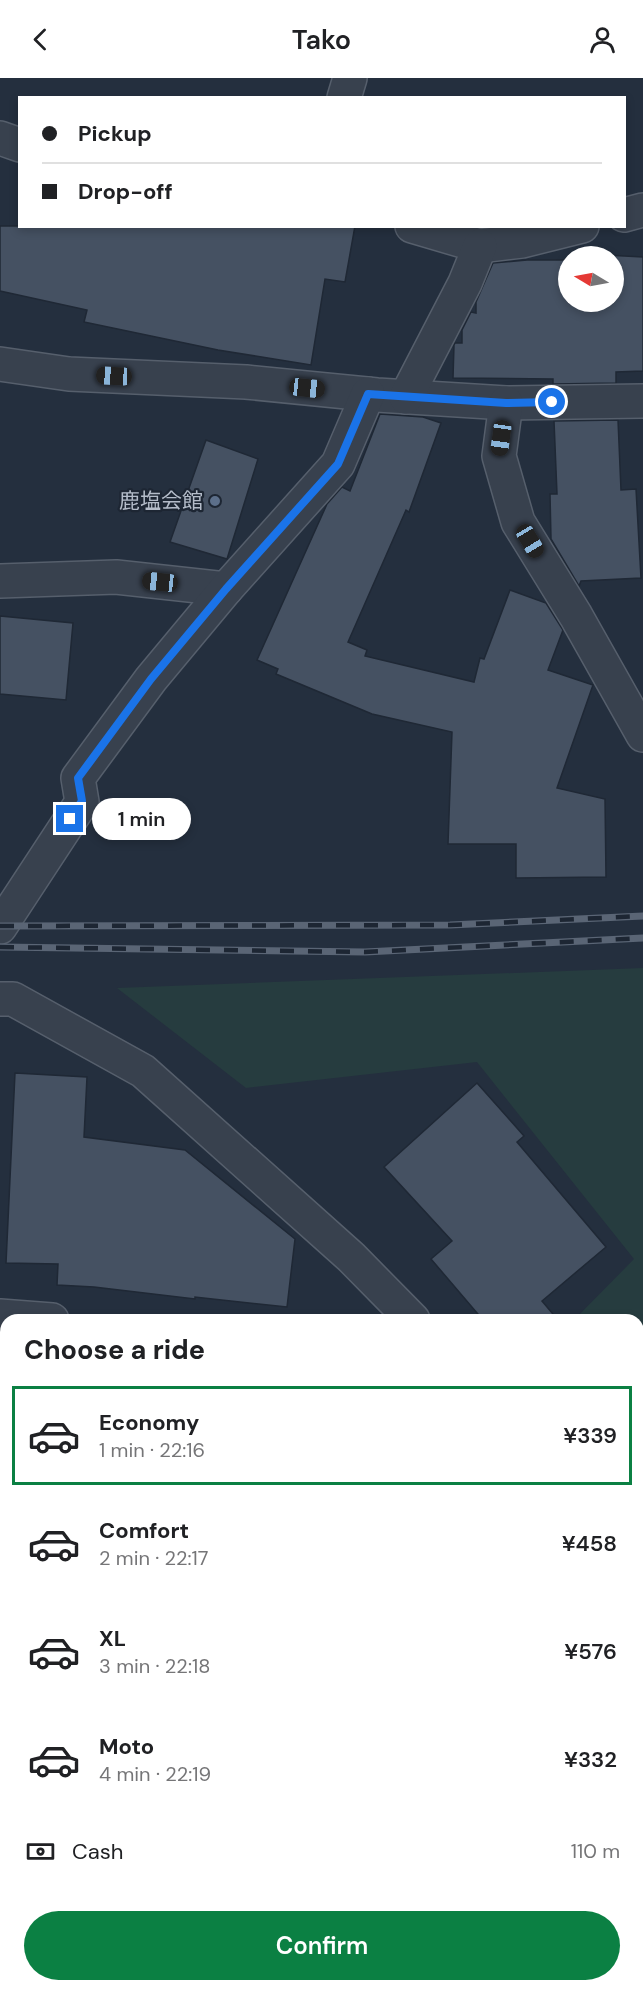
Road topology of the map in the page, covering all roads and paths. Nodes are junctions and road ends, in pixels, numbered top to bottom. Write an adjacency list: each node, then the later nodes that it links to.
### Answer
1 (350, 78): 2 (street)
2 (345, 96)
3 (0, 138): 4 (street)
4 (18, 144)
5 (643, 210): 6 (street)
6 (626, 214)
7 (419, 228): 9 (street)
8 (574, 228): 9 (street)
9 (480, 246): 12 (street)
10 (0, 364): 11 (street)
11 (368, 394): 12 (street); 16 (street)
12 (406, 397): 14 (street)
13 (643, 401): 14 (street)
14 (506, 403): 17 (street)
15 (0, 581): 16 (street)
16 (226, 589): 18 (street)
17 (643, 735)
18 (0, 927)
19 (0, 999): 20 (street)
20 (407, 1314)

